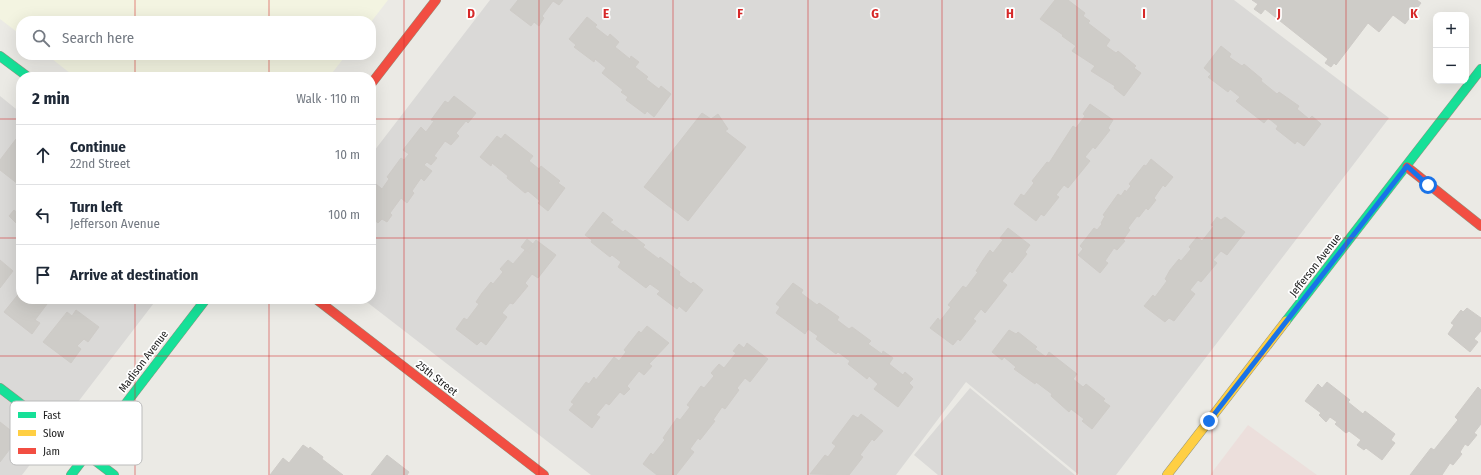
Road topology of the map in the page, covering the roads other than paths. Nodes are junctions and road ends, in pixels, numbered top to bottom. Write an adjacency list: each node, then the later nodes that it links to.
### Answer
1 (436, 0): 5 (main road)
2 (0, 56): 4 (main road)
3 (1481, 69): 6 (main road, Jefferson Avenue)
4 (21, 72)
5 (376, 78)
6 (1407, 166): 7 (main road); 18 (main road, Jefferson Avenue)
7 (1481, 226)
8 (202, 304): 12 (main road, Madison Avenue)
9 (322, 304): 17 (main road, 25th Street)
10 (0, 388): 11 (main road)
11 (17, 401)
12 (128, 401)
13 (79, 465): 15 (main road, Madison Avenue)
14 (101, 465): 16 (main road)
15 (71, 475)
16 (114, 475)
17 (544, 475)
18 (1167, 475)

